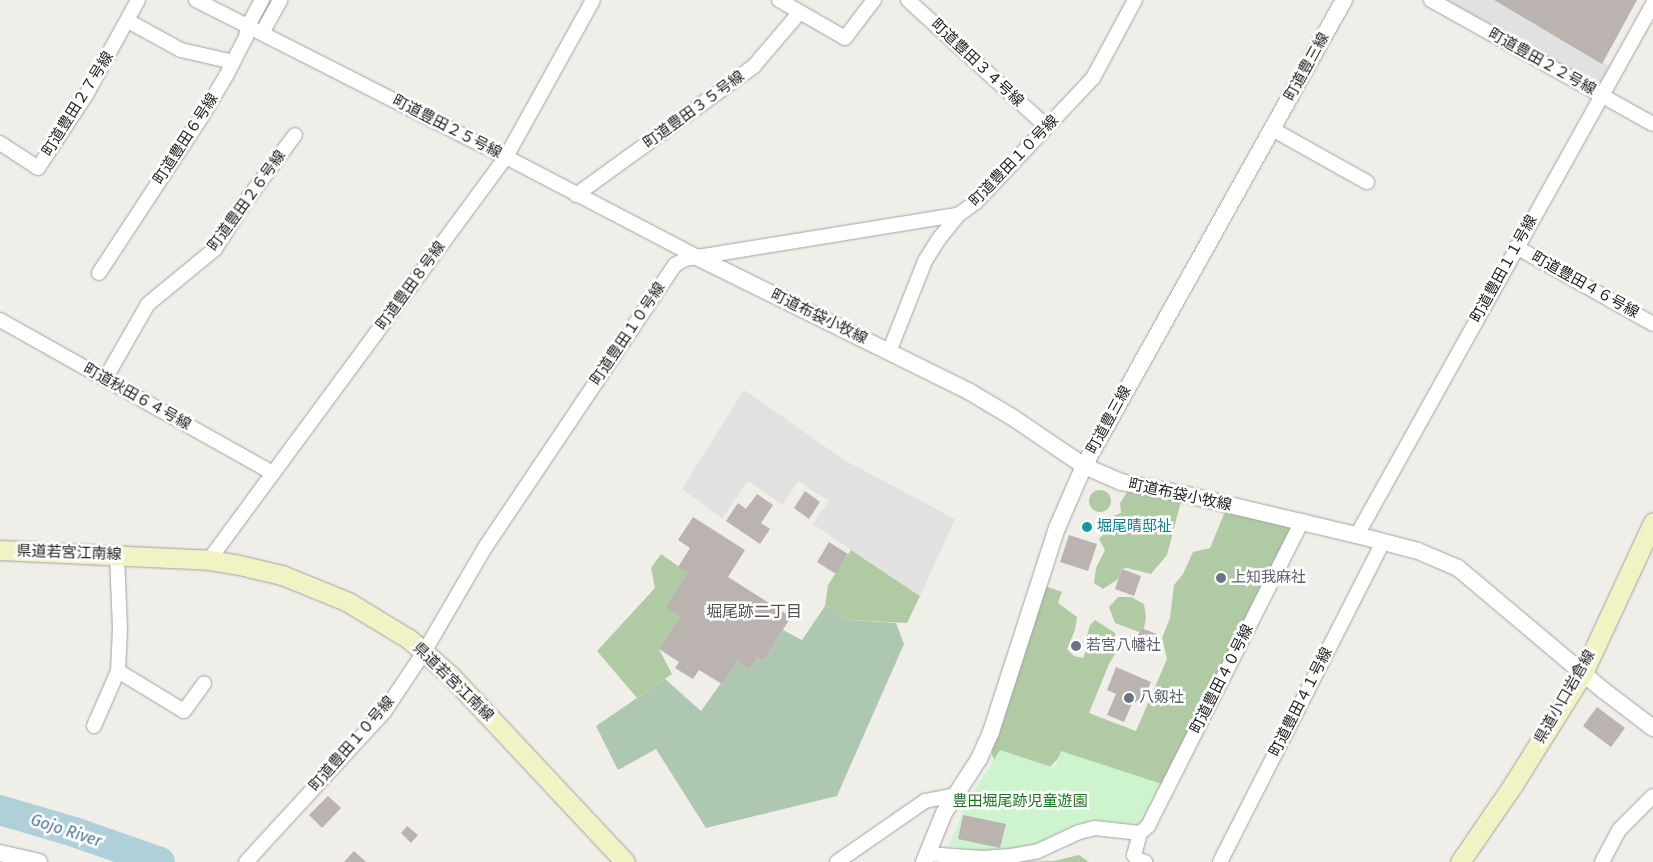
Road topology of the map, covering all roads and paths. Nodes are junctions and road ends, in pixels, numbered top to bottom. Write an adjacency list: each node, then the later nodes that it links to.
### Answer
1 (138, 0): 14 (street, 町道豊田２７号線)
2 (196, 0): 15 (street, 町道豊田２５号線)
3 (262, 0): 15 (street, 町道豊田６号線)
4 (280, 0): 16 (street)
5 (593, 0): 24 (street, 町道豊田８号線)
6 (779, 0): 13 (street)
7 (874, 0): 13 (street)
8 (908, 0): 20 (street, 町道豊田３４号線)
9 (1135, 0): 20 (street, 町道豊田１０号線)
10 (1344, 0): 21 (street, 町道豊三線)
11 (1431, 0): 18 (street, 町道豊田２２号線)
12 (1653, 4): 18 (street, 町道豊田１１号線)
13 (800, 12): 26 (street, 町道豊田３５号線)
14 (128, 21): 17 (street); 23 (street, 町道豊田２７号線)
15 (248, 26): 16 (street, 町道豊田２５号線); 17 (street, 町道豊田６号線)
16 (262, 33): 24 (street, 町道豊田２５号線)
17 (233, 62): 30 (street, 町道豊田６号線)
18 (1602, 96): 19 (street, 町道豊田２２号線); 28 (street, 町道豊田１１号線)
19 (1653, 124)
20 (1047, 127): 27 (street, 町道豊田１０号線)
21 (1272, 129): 25 (street); 35 (street, 町道豊三線)
22 (295, 135): 34 (street, 町道豊田２６号線)
23 (0, 143)
24 (506, 157): 26 (street, 町道豊田２５号線); 36 (street, 町道豊田８号線)
25 (1367, 182)
26 (576, 195): 29 (street, 町道豊田２５号線)
27 (958, 215): 29 (street, 町道豊田１０号線); 33 (street)
28 (1516, 247): 32 (street, 町道豊田４６号線); 39 (street, 町道豊田１１号線)
29 (697, 257): 33 (street, 町道布袋小牧線); 44 (street, 町道豊田１０号線)
30 (100, 273)
31 (0, 320): 34 (street, 町道秋田６４号線)
32 (1653, 324)
33 (889, 352): 35 (street, 町道布袋小牧線)
34 (105, 379): 36 (street, 町道秋田６４号線)
35 (1084, 466): 37 (street, 町道布袋小牧線); 50 (street, 町道豊三線)
36 (273, 473): 43 (street, 町道豊田８号線)
37 (1302, 521): 39 (street, 町道布袋小牧線); 52 (street, 町道豊田４０号線)
38 (1653, 522): 46 (main road, 県道小口岩倉線)
39 (1356, 535): 40 (street, 町道布袋小牧線)
40 (1383, 542): 46 (street, 町道布袋小牧線); 60 (street, 町道豊田４１号線)
41 (0, 550): 42 (main road, 県道若宮江南線)
42 (118, 555): 43 (main road, 県道若宮江南線); 45 (street)
43 (209, 560): 44 (main road, 県道若宮江南線)
44 (424, 652): 56 (street, 町道豊田１０号線); 57 (main road, 県道若宮江南線)
45 (118, 671): 47 (street); 48 (street)
46 (1582, 673): 49 (street, 町道布袋小牧線); 61 (main road, 県道小口岩倉線)
47 (204, 683)
48 (94, 726)
49 (1653, 728)
50 (955, 795): 54 (street, 町道豊三線); 58 (street)
51 (1653, 796): 62 (street)
52 (1140, 833): 54 (street); 59 (street)
53 (0, 853): 55 (street)
54 (926, 858)
55 (39, 862)
56 (246, 862)
57 (625, 862)
58 (837, 862)
59 (1145, 862)
60 (1220, 862)
61 (1460, 862)
62 (1602, 862)

